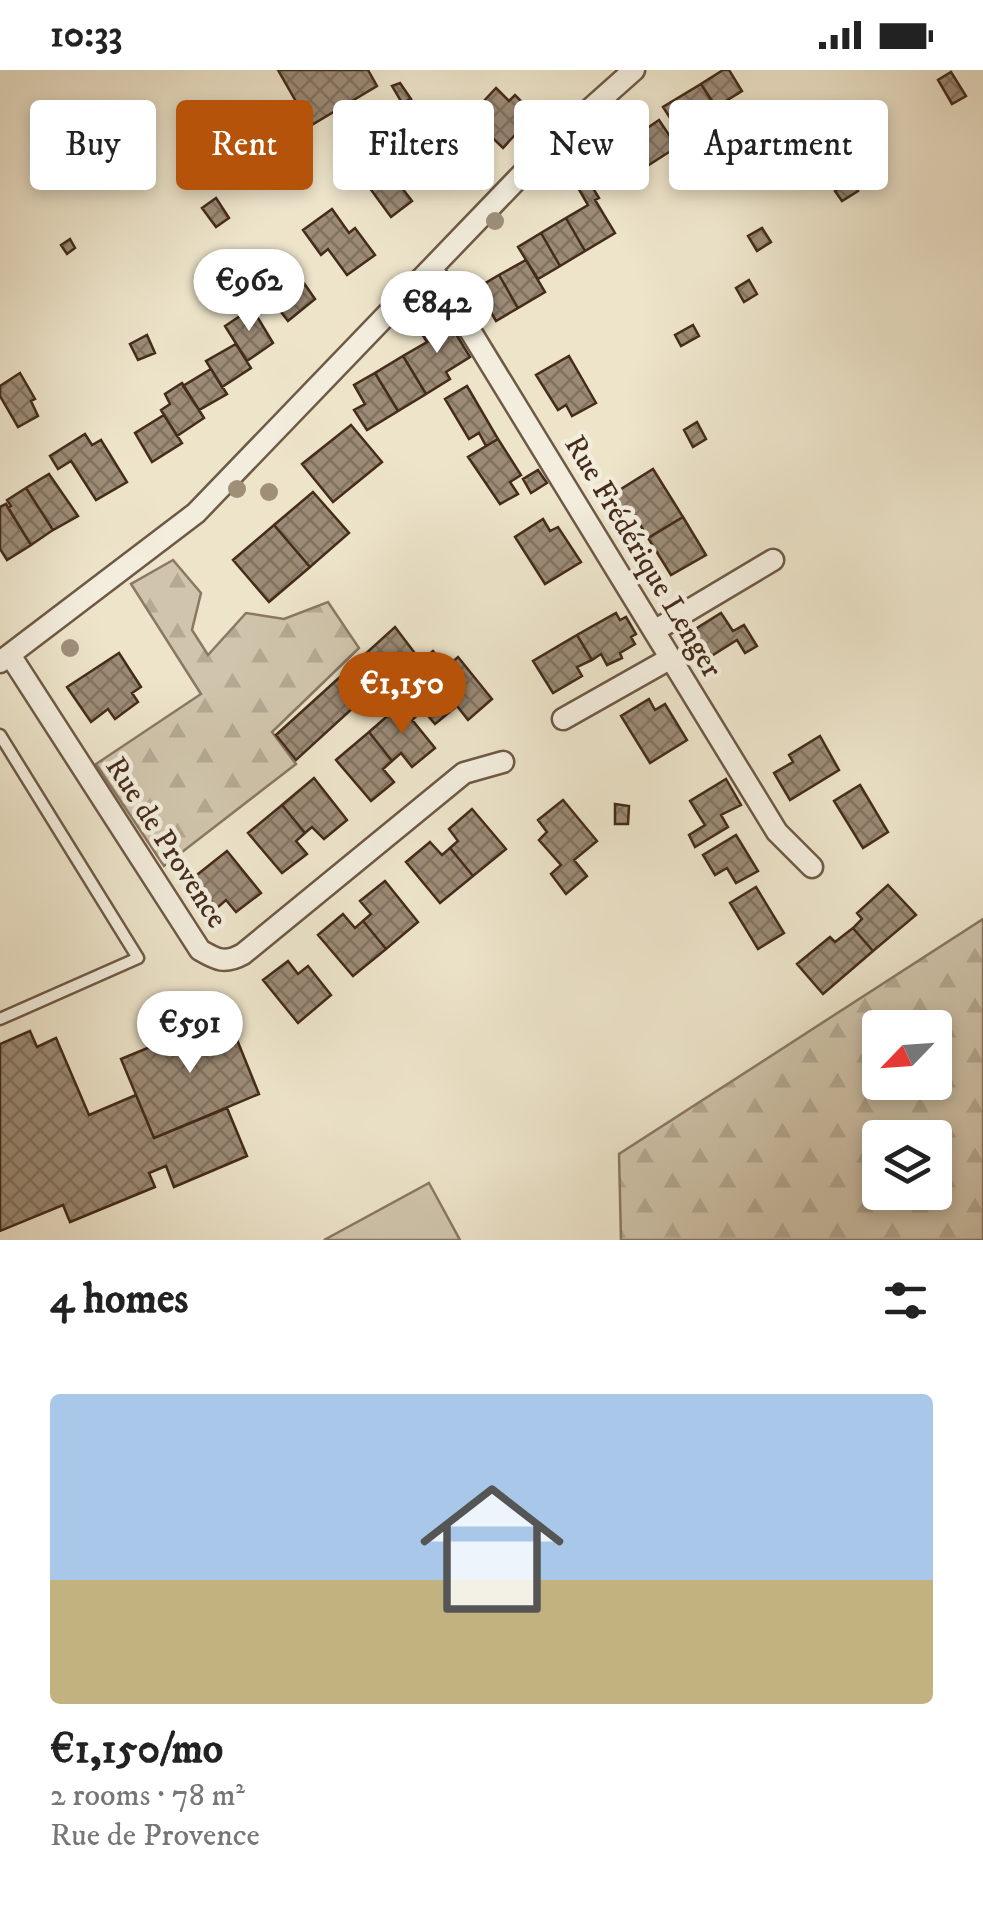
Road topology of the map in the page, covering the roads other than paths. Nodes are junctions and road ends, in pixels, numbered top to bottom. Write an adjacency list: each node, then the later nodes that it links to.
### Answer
1 (634, 70): 2 (street)
2 (433, 270): 4 (street, Rue Frédérique Lenger); 6 (street)
3 (773, 560): 4 (street)
4 (654, 631): 5 (street, Rue Frédérique Lenger)
5 (670, 658): 7 (street); 10 (street, Rue Frédérique Lenger)
6 (5, 659): 9 (street, Rue de Provence)
7 (563, 719)
8 (0, 735): 11 (lane)
9 (504, 762)
10 (812, 867)
11 (0, 1019)

